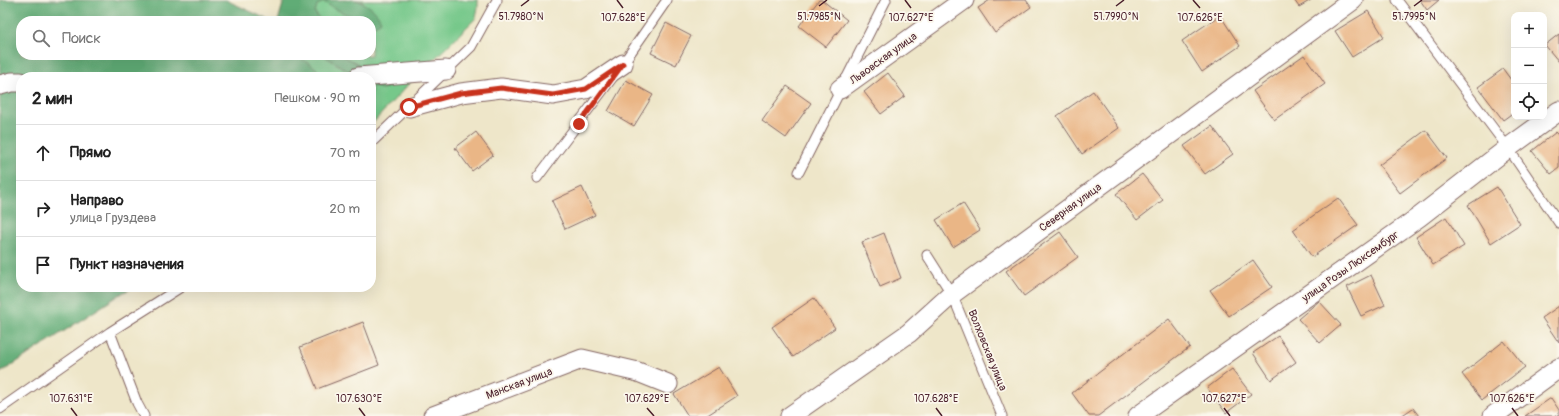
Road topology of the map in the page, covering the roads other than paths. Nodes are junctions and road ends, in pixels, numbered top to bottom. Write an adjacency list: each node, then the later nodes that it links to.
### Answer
1 (497, 0): 8 (lane)
2 (667, 0): 7 (lane)
3 (886, 0): 12 (lane)
4 (964, 0): 12 (street, Львовская улица)
5 (1353, 0): 22 (street, Северная улица)
6 (1396, 0): 16 (lane)
7 (623, 64): 13 (street); 18 (lane)
8 (446, 70): 9 (street); 13 (lane)
9 (376, 76)
10 (16, 82): 11 (street)
11 (0, 85)
12 (840, 89): 17 (lane)
13 (409, 107): 15 (lane)
14 (1559, 111): 16 (street, улица Розы Люксембург)
15 (376, 138)
16 (1508, 148): 19 (lane); 31 (street, улица Розы Люксембург)
17 (799, 172)
18 (537, 178)
19 (1559, 223)
20 (927, 255): 22 (lane, Волховская улица)
21 (173, 292): 23 (lane)
22 (953, 296): 29 (street, Северная улица); 30 (lane, Волховская улица)
23 (110, 332): 26 (lane); 27 (lane)
24 (1559, 368): 32 (street)
25 (668, 384): 28 (street, Манская улица)
26 (0, 409)
27 (144, 416)
28 (433, 416)
29 (790, 416)
30 (1002, 416)
31 (1138, 416)
32 (1493, 416)

